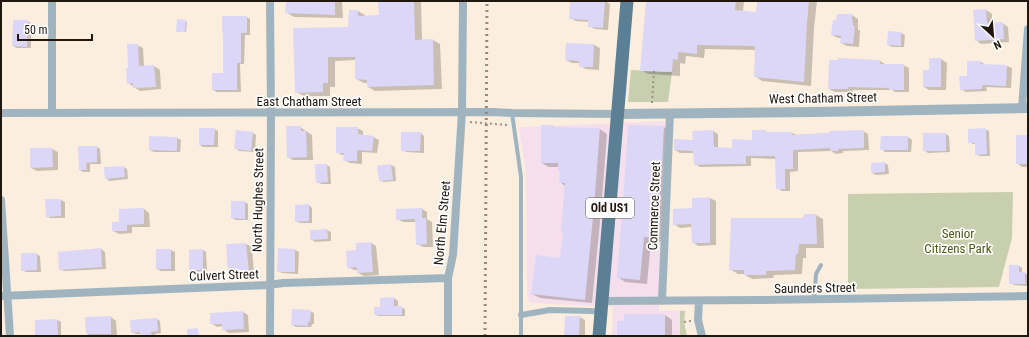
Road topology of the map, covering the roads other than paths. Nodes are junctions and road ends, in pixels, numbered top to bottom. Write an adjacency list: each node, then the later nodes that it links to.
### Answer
1 (52, 1): 9 (street)
2 (270, 1): 10 (street, North Hughes Street)
3 (463, 1): 7 (street, North Elm Street)
4 (627, 1): 13 (main road)
5 (1028, 29): 6 (street)
6 (1025, 108): 12 (street, West Chatham Street)
7 (462, 112): 10 (street, East Chatham Street); 11 (street, East Chatham Street); 16 (street, North Elm Street)
8 (1, 113): 9 (street, East Chatham Street)
9 (52, 113): 10 (street, East Chatham Street)
10 (271, 113): 17 (street, North Hughes Street)
11 (512, 113): 13 (street, East Chatham Street); 24 (lane)
12 (670, 113): 13 (street, West Chatham Street); 20 (street, Commerce Street)
13 (618, 114): 23 (main road, Old US1)
14 (1, 200): 18 (street)
15 (821, 265): 21 (lane)
16 (448, 278): 17 (street, Culvert Street); 27 (street, North Elm Street)
17 (269, 285): 18 (street, Culvert Street); 26 (street, North Hughes Street)
18 (4, 296): 25 (street)
19 (1028, 296): 21 (street, Saunders Street)
20 (662, 300): 22 (street, Saunders Street); 23 (street, Saunders Street)
21 (814, 300): 22 (street, Saunders Street)
22 (699, 301): 30 (street)
23 (602, 306): 24 (street); 29 (main road, Old US1)
24 (521, 315): 28 (lane)
25 (10, 336)
26 (270, 336)
27 (448, 336)
28 (521, 336)
29 (599, 336)
30 (702, 336)

